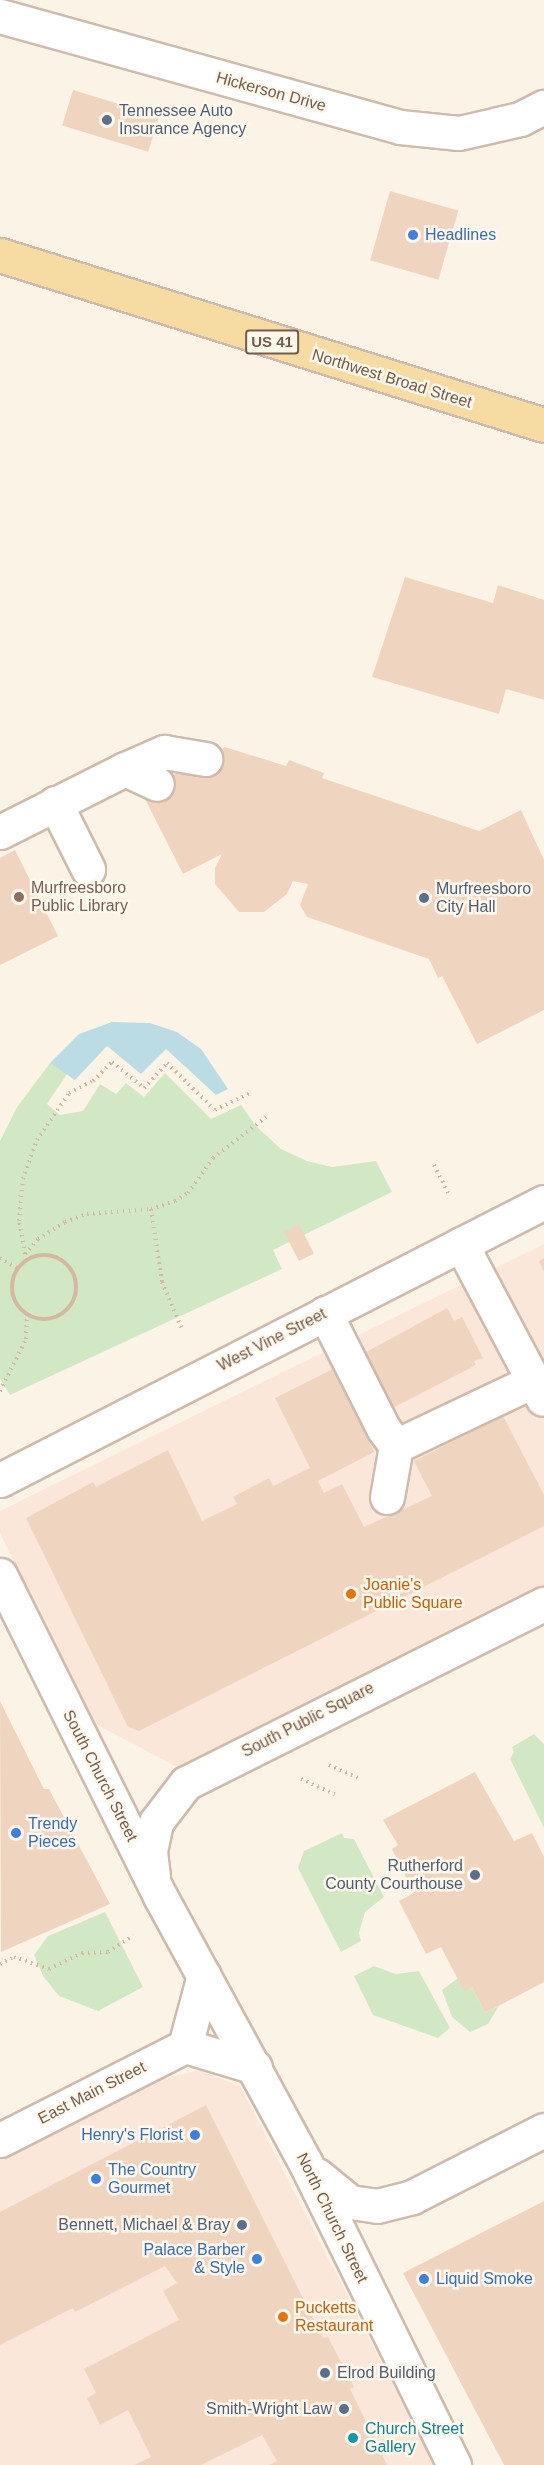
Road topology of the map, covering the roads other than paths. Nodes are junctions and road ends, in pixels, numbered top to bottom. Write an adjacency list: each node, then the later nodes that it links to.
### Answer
1 (0, 16): 2 (street, Hickerson Drive)
2 (544, 107)
3 (0, 255): 4 (main road, Northwest Broad Street / US 41)
4 (544, 425)
5 (205, 759): 6 (street)
6 (125, 769): 7 (street); 8 (street)
7 (157, 784)
8 (55, 803): 9 (street); 10 (street)
9 (0, 832)
10 (88, 869)
11 (544, 1202): 12 (street, West Vine Street)
12 (461, 1244): 13 (street, West Vine Street); 14 (street)
13 (325, 1312): 15 (street); 16 (street, West Vine Street)
14 (538, 1391): 15 (street)
15 (396, 1446): 17 (street)
16 (0, 1480)
17 (387, 1497)
18 (0, 1575): 20 (street, South Church Street)
19 (544, 1604): 20 (street, South Public Square)
20 (160, 1896): 21 (street, South Church Street)
21 (204, 1975): 22 (street); 23 (street, North Church Street)
22 (185, 2046): 23 (street); 25 (street, East Main Street)
23 (255, 2067): 26 (street, North Church Street)
24 (544, 2130): 26 (street)
25 (2, 2134)
26 (305, 2163): 27 (street, North Church Street)
27 (454, 2465)

